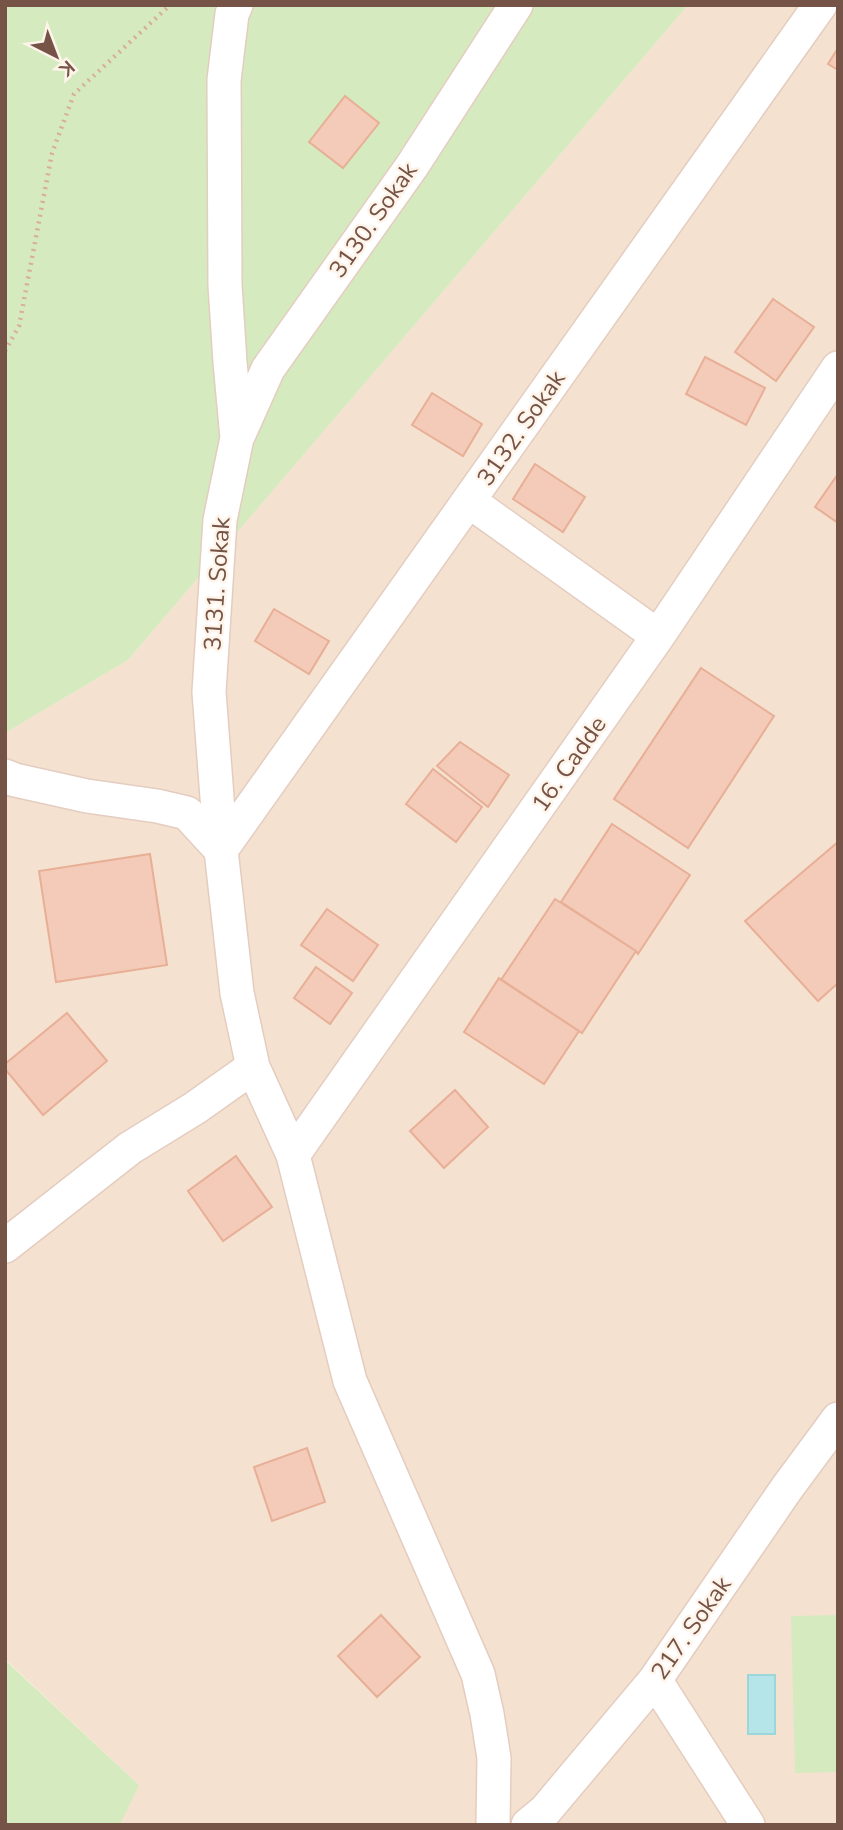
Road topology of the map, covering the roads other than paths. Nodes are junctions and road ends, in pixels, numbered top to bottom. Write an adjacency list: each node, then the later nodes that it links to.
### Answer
1 (236, 5): 5 (street, 3131. Sokak)
2 (516, 5): 5 (street, 3130. Sokak)
3 (820, 5): 6 (street, 3132. Sokak)
4 (838, 368): 7 (street, 16. Cadde)
5 (237, 438): 9 (street, 3131. Sokak)
6 (469, 501): 7 (street); 9 (street, 3132. Sokak)
7 (658, 636): 11 (street, 16. Cadde)
8 (5, 776): 9 (street)
9 (221, 850): 10 (street, 3131. Sokak)
10 (253, 1068): 11 (street, 3131. Sokak); 12 (street)
11 (293, 1155): 15 (street, 3131. Sokak)
12 (5, 1246)
13 (838, 1419): 14 (street, 217. Sokak)
14 (655, 1680): 16 (street, 217. Sokak); 17 (street)
15 (493, 1825)
16 (528, 1825)
17 (748, 1825)

